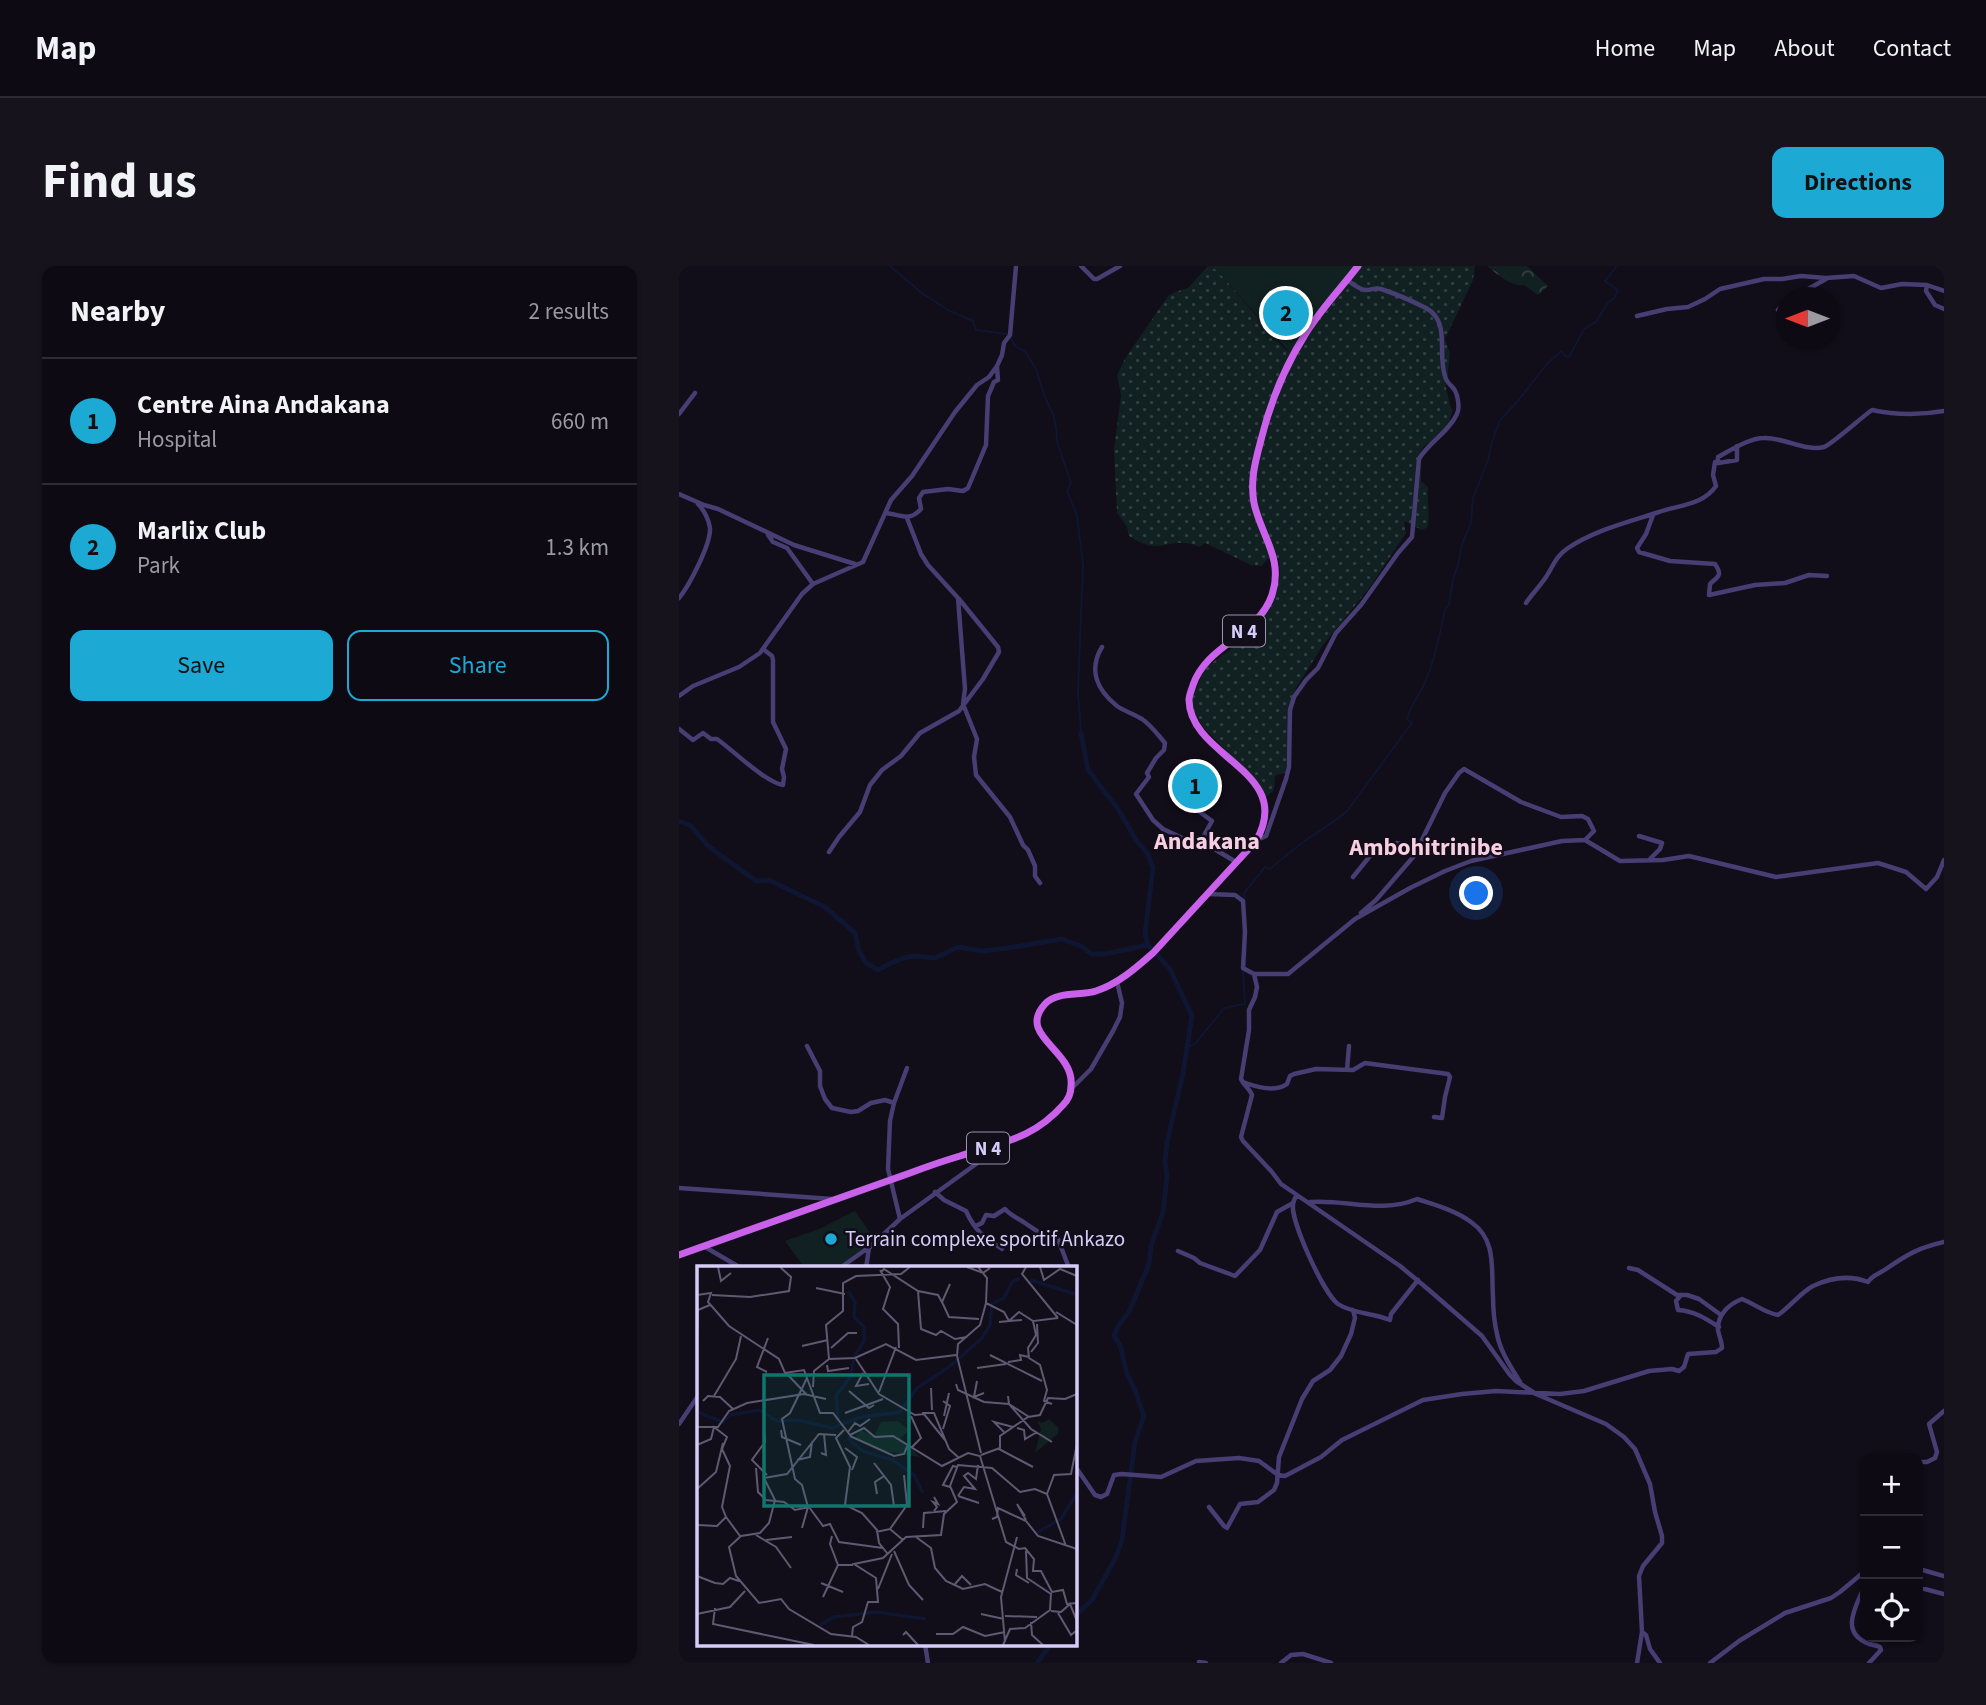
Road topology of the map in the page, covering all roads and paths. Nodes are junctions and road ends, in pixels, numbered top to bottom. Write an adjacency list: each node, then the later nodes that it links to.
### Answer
1 (1016, 266): 12 (street)
2 (1081, 266): 3 (street)
3 (1120, 266)
4 (1358, 266): 6 (main road, N 4)
5 (1826, 278): 7 (street); 8 (street); 11 (street)
6 (1347, 280): 38 (main road, N 4); 38 (street)
7 (1927, 285): 9 (street); 10 (street)
8 (1811, 287)
9 (1944, 291)
10 (1944, 309)
11 (1637, 316)
12 (997, 366): 20 (street); 22 (street)
13 (695, 393): 15 (street)
14 (1944, 411): 16 (street)
15 (679, 414)
16 (1737, 446): 17 (street); 17 (street)
17 (1718, 463): 21 (street)
18 (679, 494): 19 (street)
19 (695, 501): 23 (street); 27 (street)
20 (885, 513): 22 (street); 24 (street)
21 (1653, 514): 25 (street); 29 (street)
22 (907, 518): 28 (street)
23 (767, 533): 24 (street); 26 (street)
24 (855, 564): 26 (street)
25 (1827, 576)
26 (813, 584): 31 (street)
27 (679, 598)
28 (958, 598): 33 (street); 33 (street)
29 (1526, 603)
30 (1102, 647): 39 (street)
31 (763, 649): 32 (street); 34 (street)
32 (679, 696)
33 (963, 704): 41 (street); 46 (street)
34 (679, 729)
35 (1193, 807): 39 (street)
36 (1639, 836): 42 (street)
37 (1585, 840): 40 (street); 42 (street); 48 (street)
38 (1256, 841): 44 (main road)
39 (1203, 843): 44 (street)
40 (1417, 851): 45 (street); 48 (street)
41 (829, 852)
42 (1649, 859): 43 (street)
43 (1944, 860)
44 (1236, 862): 47 (main road)
45 (1353, 877)
46 (1040, 883)
47 (1208, 894): 49 (street); 50 (main road)
48 (1355, 919): 49 (street)
49 (1254, 974): 55 (street)
50 (1117, 982): 56 (street); 56 (main road)
51 (807, 1046): 57 (street)
52 (1349, 1046): 54 (street)
53 (907, 1068): 57 (street)
54 (1347, 1070): 55 (street); 58 (street)
55 (1242, 1082): 63 (street)
56 (1071, 1089): 59 (main road, N 4)
57 (894, 1103): 60 (street)
58 (1434, 1117)
59 (1001, 1145): 60 (main road, N 4); 62 (street)
60 (891, 1180): 64 (main road, N 4); 67 (street)
61 (679, 1188): 64 (street)
62 (935, 1192): 67 (street); 68 (street)
63 (1297, 1195): 65 (street); 66 (street)
64 (837, 1199): 70 (main road, N 4)
65 (1309, 1202): 80 (street); 85 (street)
66 (1293, 1203): 73 (street); 82 (street)
67 (900, 1219): 71 (street)
68 (976, 1226): 72 (street); 78 (street)
69 (1944, 1242): 83 (street)
70 (704, 1246): 74 (main road, N 4); 75 (street)
71 (869, 1248): 76 (street); 77 (street)
72 (1002, 1249)
73 (1178, 1251)
74 (679, 1255)
75 (738, 1266)
76 (843, 1266)
77 (866, 1266)
78 (1068, 1266)
79 (1629, 1268): 81 (street)
80 (1418, 1280): 82 (street); 85 (street)
81 (1681, 1295): 83 (street); 84 (street)
82 (1353, 1310): 92 (street)
83 (1721, 1315): 84 (street)
84 (1719, 1327): 86 (street)
85 (1523, 1386): 86 (street)
86 (1536, 1394): 92 (street); 100 (street)
87 (697, 1397): 89 (street)
88 (1944, 1411): 90 (street)
89 (679, 1424)
90 (1923, 1462)
91 (1076, 1467): 92 (street)
92 (1278, 1475): 93 (street)
93 (1209, 1507)
94 (1923, 1570): 96 (street)
95 (1860, 1575): 109 (street)
96 (1944, 1576)
97 (1920, 1579): 98 (street)
98 (1944, 1594)
99 (1860, 1597): 101 (street)
100 (1642, 1632): 107 (street); 108 (street)
101 (1860, 1638)
102 (1868, 1642): 110 (street)
103 (1199, 1662): 104 (street)
104 (1206, 1663)
105 (1281, 1663): 106 (street)
106 (1331, 1663)
107 (1637, 1663)
108 (1660, 1663)
109 (1710, 1663)
110 (1869, 1663)

